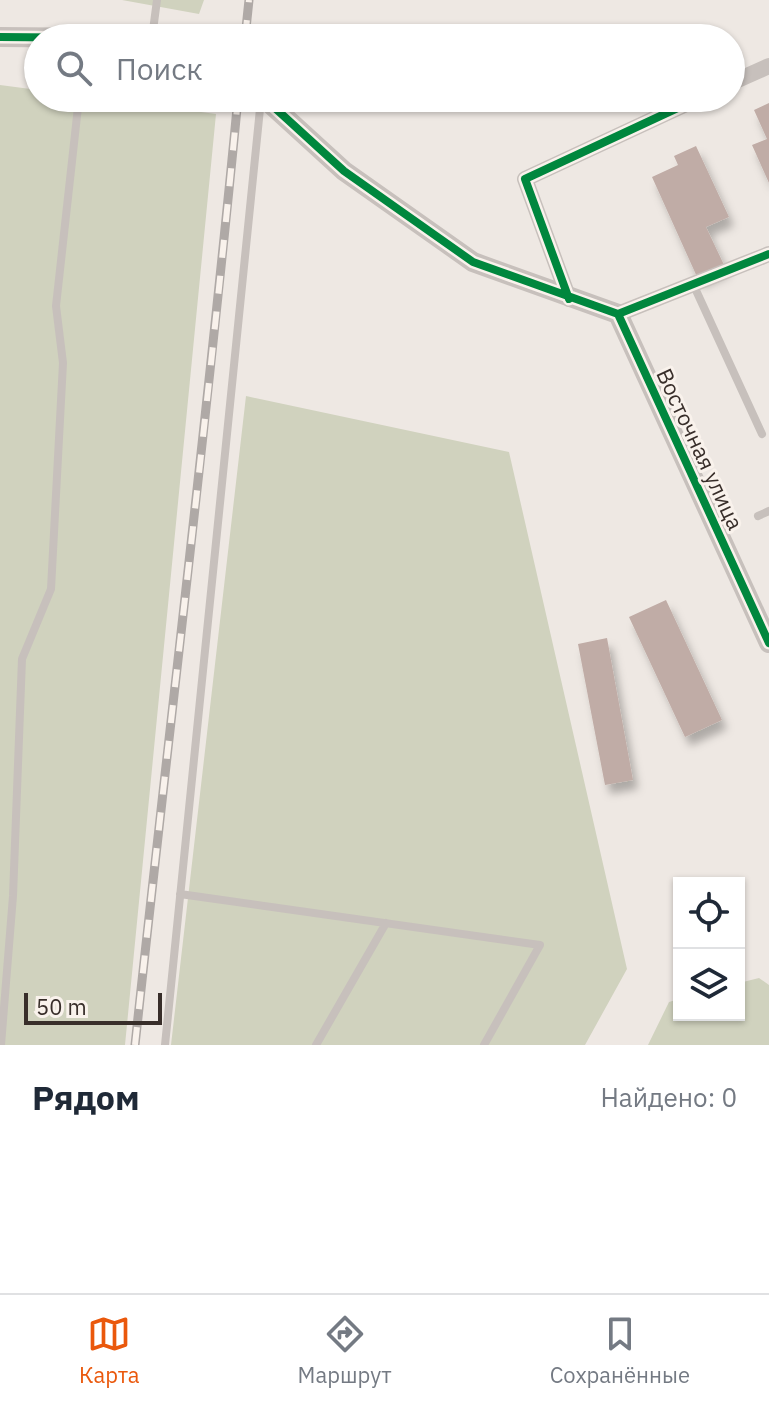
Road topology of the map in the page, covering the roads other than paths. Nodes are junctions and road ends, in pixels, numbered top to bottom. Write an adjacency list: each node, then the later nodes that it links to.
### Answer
1 (157, 0): 2 (lane)
2 (154, 24)
3 (1, 34): 4 (street)
4 (24, 35)
5 (769, 66): 6 (street)
6 (745, 77)
7 (77, 112): 21 (lane)
8 (262, 112): 19 (lane)
9 (279, 112): 13 (street)
10 (669, 112): 13 (street)
11 (769, 254): 12 (street)
12 (694, 286): 14 (street); 15 (lane)
13 (569, 299): 14 (street)
14 (618, 314): 18 (street, Восточная улица)
15 (762, 434)
16 (769, 511): 17 (lane)
17 (758, 516)
18 (769, 643)
19 (180, 894): 20 (lane); 22 (lane)
20 (386, 923): 23 (lane); 24 (lane)
21 (1, 1045)
22 (165, 1045)
23 (316, 1045)
24 (484, 1045)

